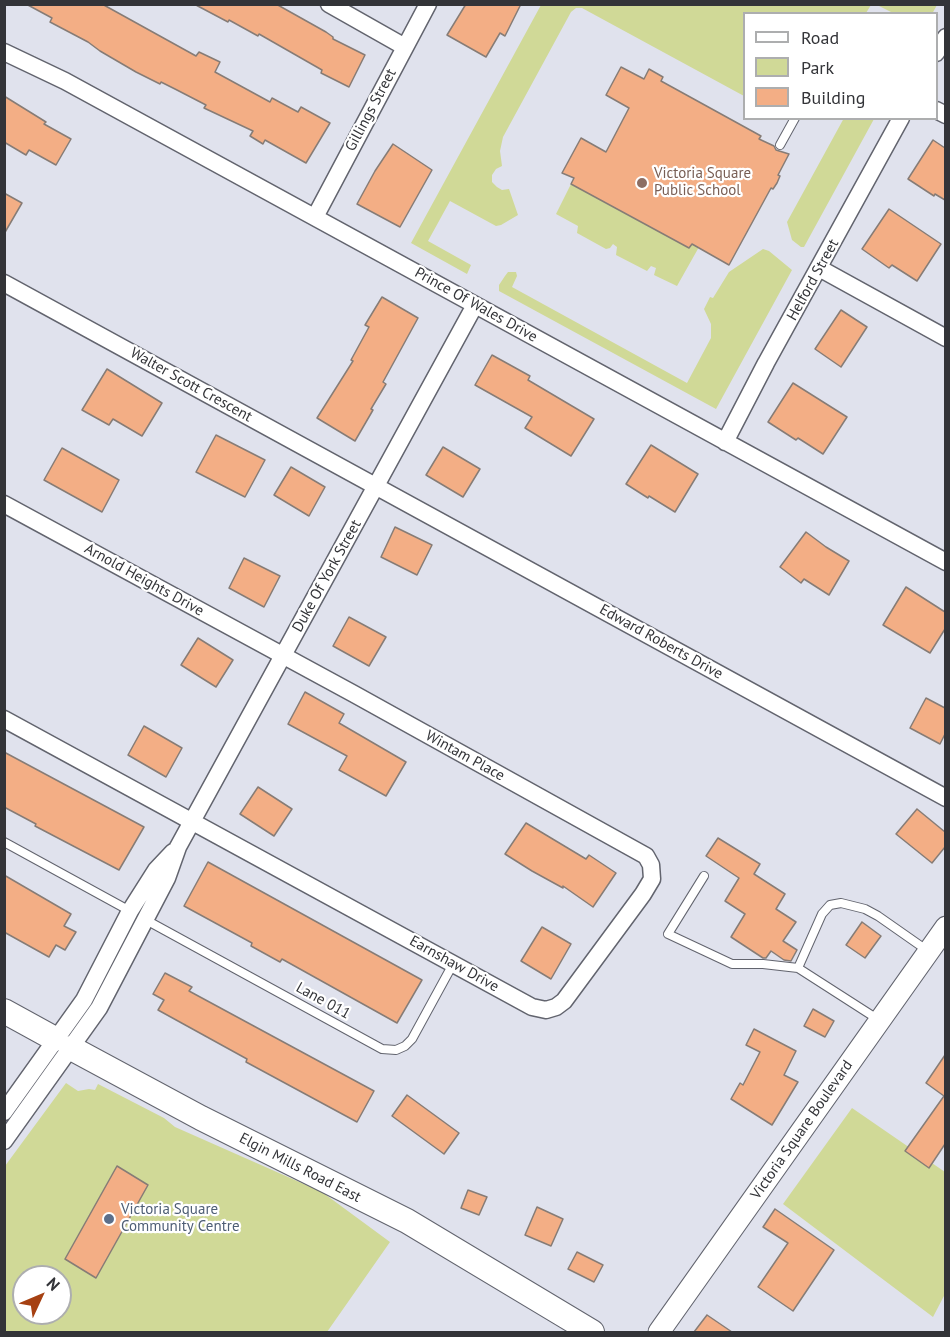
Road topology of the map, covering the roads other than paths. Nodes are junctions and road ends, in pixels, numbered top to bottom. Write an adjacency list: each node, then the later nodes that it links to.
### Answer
1 (329, 4): 3 (street)
2 (428, 4): 3 (street, Gillings Street)
3 (405, 47): 8 (street, Gillings Street)
4 (4, 52): 8 (street, Prince Of Wales Drive)
5 (794, 120): 7 (lane)
6 (900, 120): 9 (street, Helford Street)
7 (780, 146)
8 (315, 217): 11 (street, Prince Of Wales Drive)
9 (819, 268): 12 (street); 13 (street, Helford Street)
10 (4, 283): 14 (street, Walter Scott Crescent)
11 (475, 305): 13 (street, Prince Of Wales Drive); 14 (street, Duke Of York Street)
12 (945, 338)
13 (725, 442): 16 (street, Prince Of Wales Drive)
14 (376, 487): 17 (street, Duke Of York Street); 19 (street, Edward Roberts Drive)
15 (4, 504): 17 (street, Arnold Heights Drive)
16 (945, 562)
17 (283, 657): 20 (street, Duke Of York Street); 23 (street, Wintam Place)
18 (4, 719): 20 (street)
19 (945, 798)
20 (193, 822): 22 (street, Duke Of York Street); 29 (street, Earnshaw Drive)
21 (4, 842): 25 (lane)
22 (178, 847): 25 (street, Duke Of York Street); 26 (street, Duke Of York Street)
23 (646, 856): 29 (street, Earnshaw Drive)
24 (704, 876): 30 (lane)
25 (130, 912): 33 (street, Duke Of York Street)
26 (146, 920): 29 (lane, Lane 011); 33 (street, Duke Of York Street)
27 (945, 927): 28 (street, Victoria Square Boulevard)
28 (928, 951): 30 (lane); 32 (street, Victoria Square Boulevard)
29 (453, 964)
30 (798, 968): 32 (lane)
31 (4, 1011): 33 (main road, Elgin Mills Road East)
32 (879, 1020): 37 (street, Victoria Square Boulevard)
33 (63, 1043): 34 (street); 35 (street); 36 (main road, Elgin Mills Road East)
34 (4, 1112)
35 (4, 1141)
36 (592, 1332)
37 (659, 1332)

